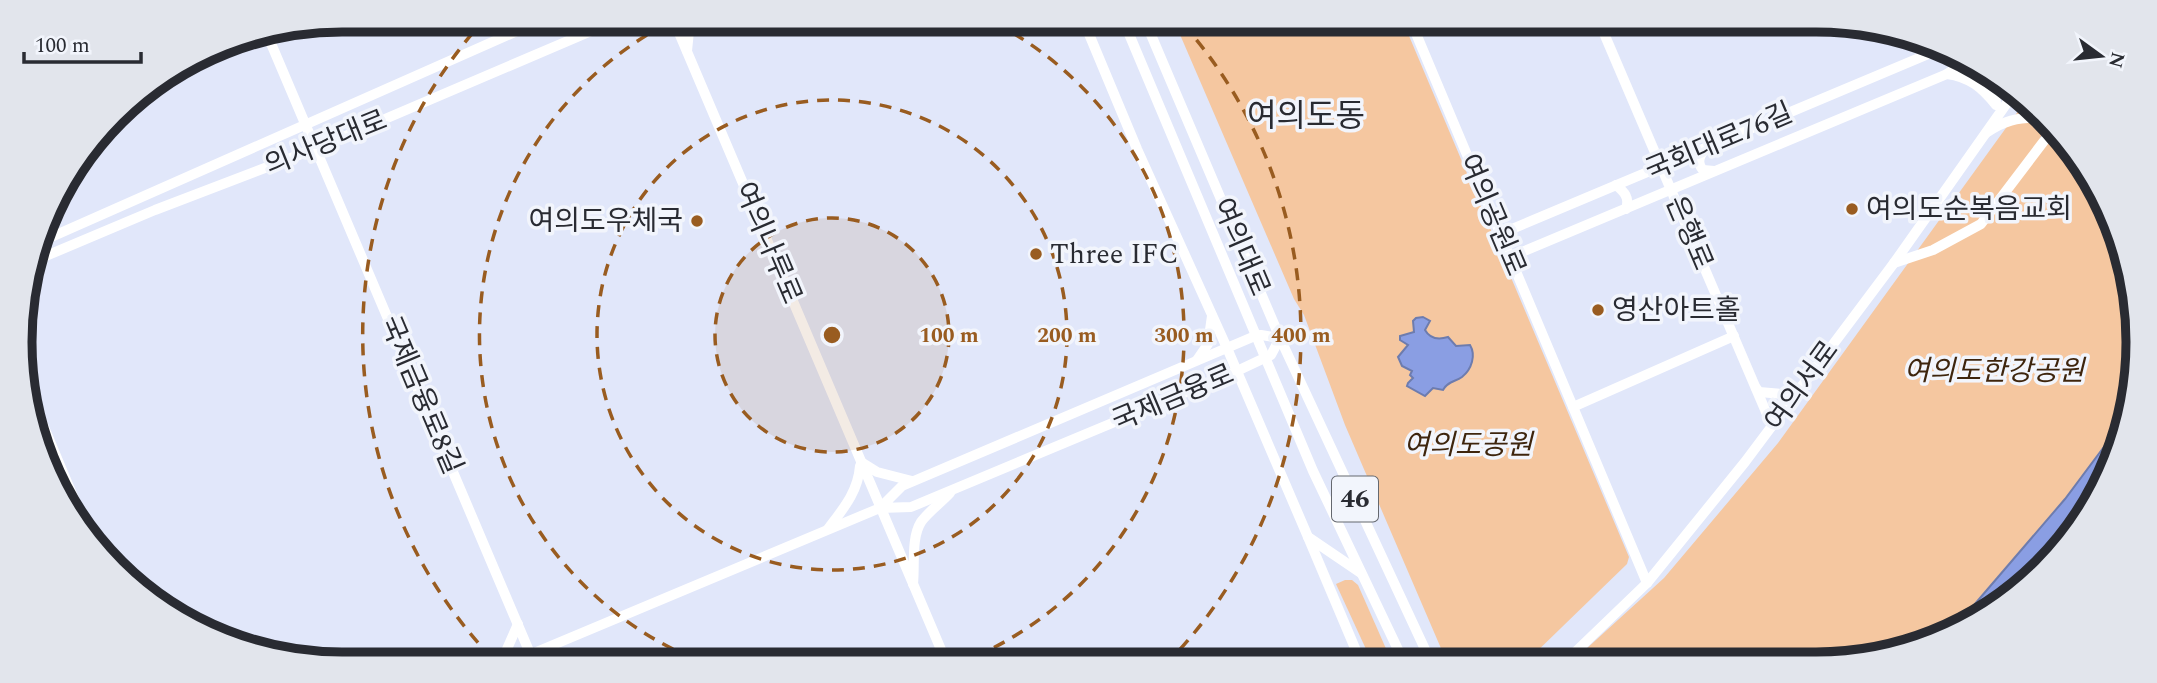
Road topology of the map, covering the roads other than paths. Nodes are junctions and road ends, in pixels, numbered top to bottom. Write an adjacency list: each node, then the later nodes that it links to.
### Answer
1 (515, 32): 20 (street, 의사당대로)
2 (589, 32): 24 (street, 의사당대로)
3 (678, 32): 11 (street, 여의나루로)
4 (689, 32): 11 (street)
5 (1088, 32): 35 (main road, 여의대로 / 46)
6 (1128, 32): 37 (main road, 여의대로)
7 (1150, 32): 38 (main road, 여의대로 / 46)
8 (1415, 32): 30 (street, 여의공원로)
9 (1603, 32): 25 (street, 은행로)
10 (270, 40): 20 (street, 국제금융로8길)
11 (687, 52): 48 (street, 여의나루로)
12 (1930, 53): 23 (street, 국회대로76길)
13 (1958, 66): 14 (street, 국회대로76길)
14 (1947, 74): 17 (street); 26 (street, 국회대로76길)
15 (1995, 89): 17 (street)
16 (2009, 100): 19 (street, 여의서로)
17 (1996, 105): 19 (street)
18 (2031, 118): 21 (main road)
19 (1994, 121): 21 (street, 여의서로)
20 (306, 124): 24 (street, 국제금융로8길); 31 (street, 의사당대로)
21 (1986, 133): 34 (street, 여의서로)
22 (2043, 141): 34 (street)
23 (1706, 147): 25 (street, 국회대로76길); 26 (street)
24 (317, 148): 32 (street, 의사당대로); 58 (street, 국제금융로8길)
25 (1661, 166): 27 (street, 국회대로76길); 28 (street, 은행로)
26 (1718, 170): 28 (street, 국회대로76길)
27 (1616, 185): 29 (street); 30 (street, 국회대로76길)
28 (1671, 190): 29 (street, 국회대로76길); 36 (street, 은행로)
29 (1626, 209): 33 (street, 국회대로76길)
30 (1500, 234): 33 (street, 여의공원로)
31 (50, 238)
32 (43, 257)
33 (1510, 257): 45 (street, 여의공원로)
34 (1894, 263): 43 (street, 여의서로)
35 (1212, 316): 39 (main road, 여의대로 / 46); 41 (street)
36 (1734, 336): 44 (street, 은행로); 45 (street)
37 (1255, 337): 38 (street, 국제금융로); 39 (street, 국제금융로); 40 (main road, 여의대로)
38 (1280, 338): 40 (street, 국제금융로); 67 (main road, 여의대로 / 46)
39 (1227, 348): 41 (street, 국제금융로); 42 (main road, 여의대로 / 46)
40 (1265, 358): 42 (street, 국제금융로); 55 (main road, 여의대로)
41 (1197, 360): 49 (street, 국제금융로)
42 (1237, 371): 50 (street, 국제금융로); 54 (main road, 여의대로 / 46)
43 (1801, 387): 44 (street); 47 (street, 여의서로)
44 (1756, 388): 47 (street, 은행로)
45 (1573, 407): 56 (street, 여의공원로)
46 (43, 424): 51 (main road)
47 (1772, 426): 56 (street, 여의서로)
48 (860, 462): 49 (street); 52 (street, 여의나루로); 53 (street)
49 (912, 481): 52 (street, 국제금융로)
50 (952, 491): 52 (street, 국제금융로); 57 (street)
51 (72, 495)
52 (880, 508): 53 (street, 국제금융로); 57 (street, 여의나루로)
53 (826, 531): 59 (street, 국제금융로)
54 (1308, 537): 55 (main road, 46); 65 (street, 여의대로)
55 (1363, 575): 66 (main road, 여의대로)
56 (1647, 583): 68 (street, 여의서로)
57 (913, 584): 64 (street, 여의나루로)
58 (518, 624): 60 (street); 61 (street, 국제금융로8길)
59 (557, 643): 62 (street, 국제금융로); 63 (street)
60 (506, 652)
61 (526, 652)
62 (538, 652)
63 (553, 652)
64 (942, 652)
65 (1357, 652)
66 (1399, 652)
67 (1426, 652)
68 (1579, 652)

